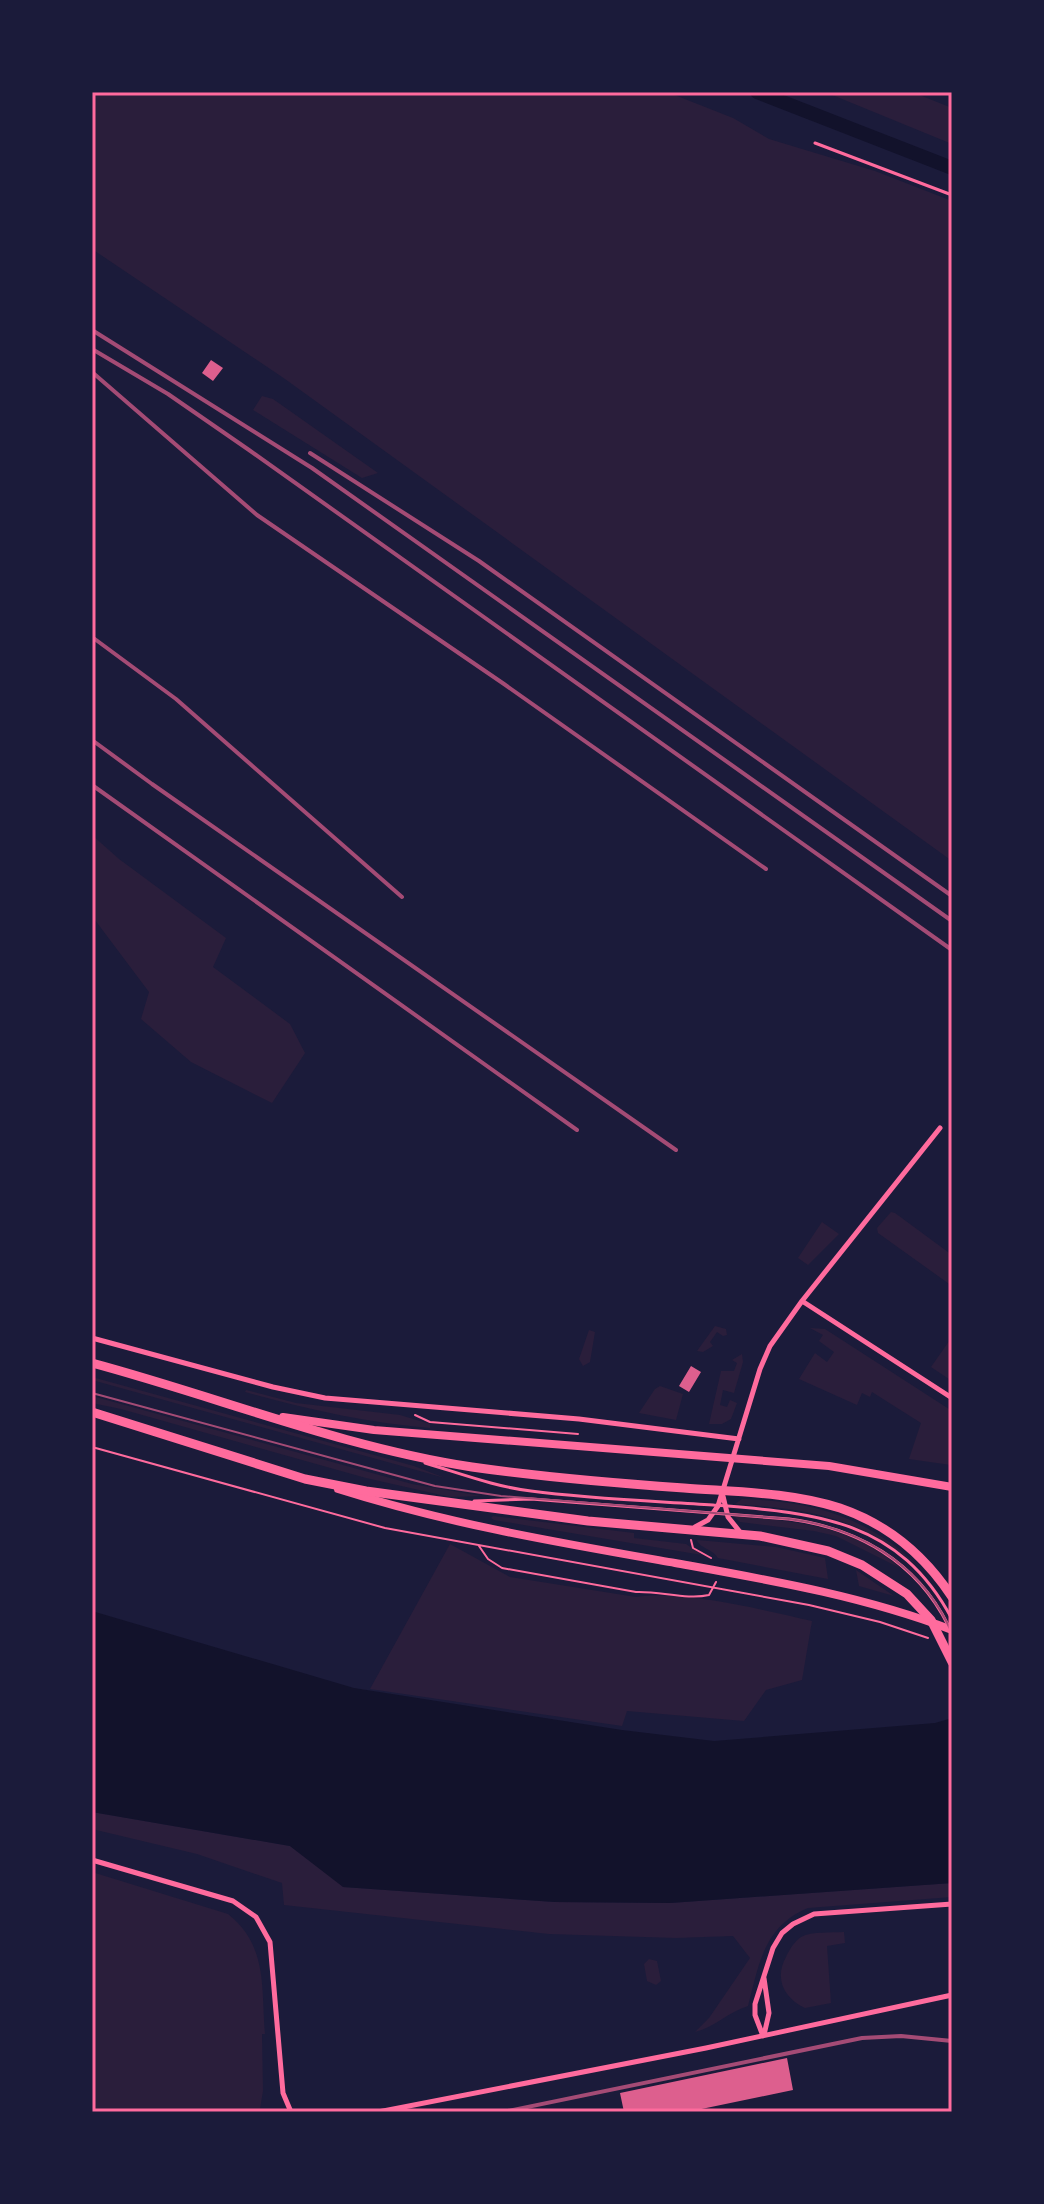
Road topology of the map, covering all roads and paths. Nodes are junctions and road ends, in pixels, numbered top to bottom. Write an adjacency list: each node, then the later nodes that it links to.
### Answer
1 (815, 143): 2 (lane)
2 (952, 195)
3 (940, 1128): 4 (street)
4 (802, 1301): 7 (street); 12 (street)
5 (92, 1338): 12 (street)
6 (96, 1362): 8 (main road)
7 (952, 1398)
8 (231, 1406): 13 (main road); 16 (main road)
9 (92, 1412): 15 (main road)
10 (414, 1414): 11 (path)
11 (578, 1434)
12 (739, 1439): 17 (street)
13 (345, 1440): 17 (main road); 19 (lane)
14 (92, 1447): 25 (path)
15 (305, 1479): 18 (main road); 30 (main road)
16 (952, 1487)
17 (723, 1491): 19 (street); 28 (main road)
18 (438, 1502): 20 (lane); 22 (main road)
19 (722, 1506): 20 (street); 21 (street); 29 (lane)
20 (715, 1513): 21 (lane); 22 (street)
21 (726, 1514): 23 (street); 30 (lane)
22 (682, 1530): 23 (main road)
23 (744, 1534): 32 (main road)
24 (691, 1539): 26 (path)
25 (479, 1545): 27 (path); 31 (path)
26 (717, 1565)
27 (718, 1577)
28 (952, 1597)
29 (952, 1619)
30 (952, 1632)
31 (938, 1641)
32 (952, 1662)
33 (92, 1860): 38 (street)
34 (952, 1904): 35 (street)
35 (764, 1977): 37 (street); 37 (street)
36 (952, 1995): 37 (street)
37 (763, 2036): 39 (street)
38 (291, 2112)
39 (378, 2112)

